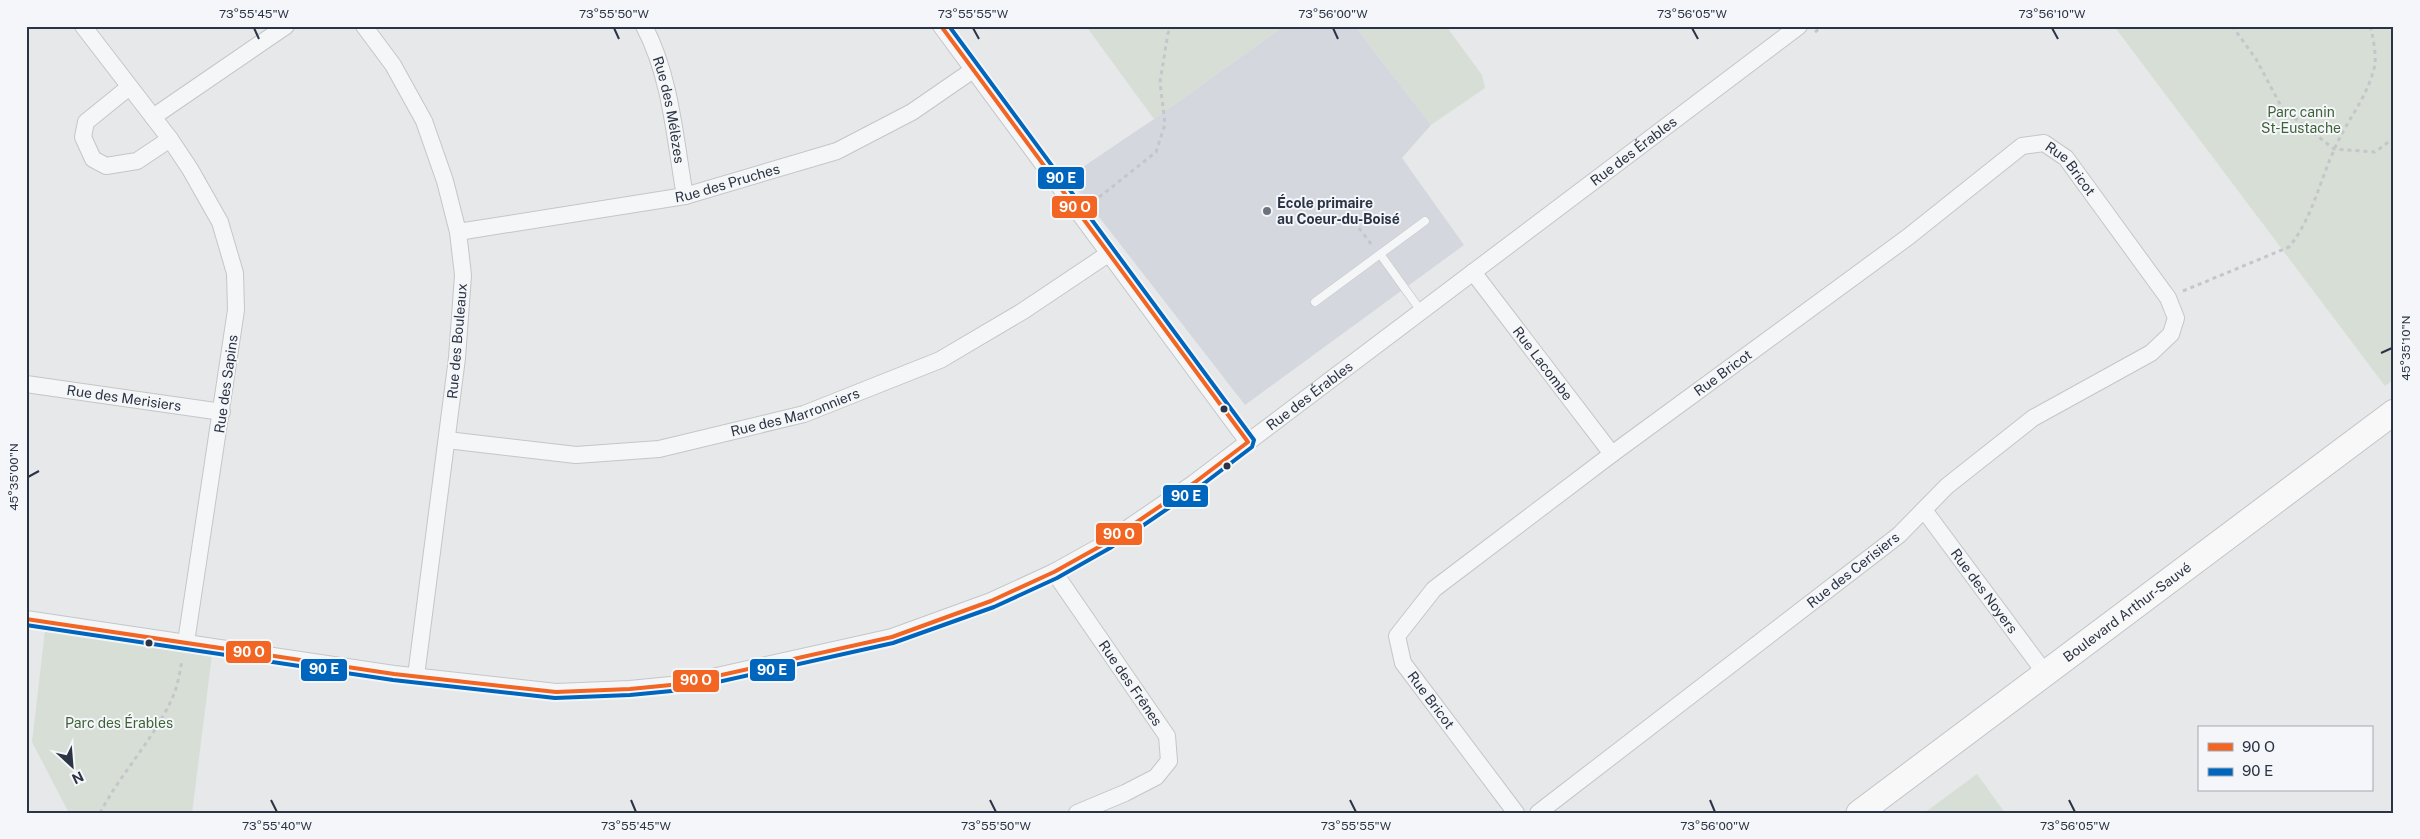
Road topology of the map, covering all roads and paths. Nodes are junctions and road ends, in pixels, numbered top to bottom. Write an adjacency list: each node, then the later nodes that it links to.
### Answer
1 (83, 26): 11 (street, Rue des Sapins)
2 (286, 26): 12 (street)
3 (364, 26): 20 (street, Rue des Bouleaux)
4 (644, 26): 16 (street, Rue des Mélèzes)
5 (941, 26): 10 (street)
6 (1172, 26): 17 (path)
7 (1799, 26): 24 (street, Rue des Érables)
8 (2232, 26): 15 (path)
9 (2370, 26): 15 (path)
10 (973, 70): 16 (street, Rue des Pruches); 17 (street)
11 (128, 88): 12 (street, Rue des Sapins); 14 (street)
12 (153, 117): 14 (street, Rue des Sapins)
13 (2394, 138): 15 (path)
14 (170, 139): 30 (street, Rue des Sapins)
15 (2334, 149): 25 (path)
16 (685, 196): 20 (street, Rue des Pruches)
17 (1079, 214): 22 (street)
18 (1425, 221): 23 (lane)
19 (1359, 228): 21 (path)
20 (458, 232): 32 (street, Rue des Bouleaux)
21 (1370, 243)
22 (1108, 254): 32 (street, Rue des Marronniers); 33 (street)
23 (1380, 254): 26 (lane); 27 (lane)
24 (1473, 272): 27 (street, Rue des Érables); 34 (street, Rue Lacombe)
25 (2168, 298): 28 (street, Rue Bricot); 34 (street, Rue Bricot)
26 (1314, 302)
27 (1421, 311): 33 (street, Rue des Érables)
28 (2171, 334): 35 (street, Rue des Cerisiers)
29 (26, 384): 30 (street, Rue des Merisiers)
30 (222, 412): 38 (street, Rue des Sapins)
31 (2394, 412): 39 (main road, Boulevard Arthur-Sauvé)
32 (447, 440): 40 (street, Rue des Bouleaux)
33 (1248, 442): 36 (street, Rue des Érables)
34 (1612, 454): 43 (street, Rue Bricot)
35 (1924, 510): 39 (street, Rue des Noyers); 44 (street, Rue des Cerisiers)
36 (1054, 572): 40 (street, Rue des Érables); 42 (street, Rue des Frênes)
37 (26, 619): 38 (street, Rue des Érables)
38 (186, 642): 40 (street, Rue des Érables); 41 (path)
39 (2045, 673): 45 (main road, Boulevard Arthur-Sauvé)
40 (416, 676)
41 (100, 813)
42 (1077, 813)
43 (1516, 813)
44 (1538, 813)
45 (1860, 813)

